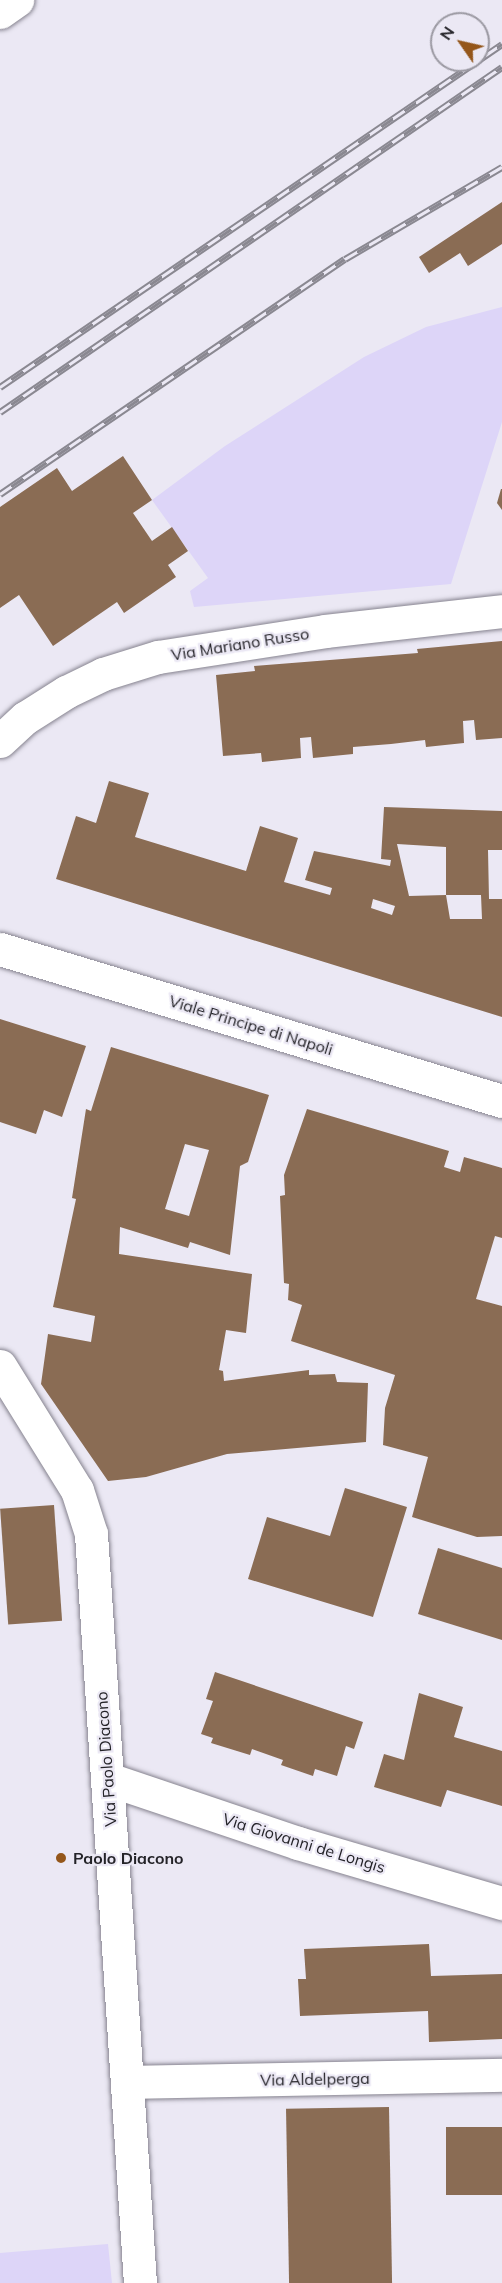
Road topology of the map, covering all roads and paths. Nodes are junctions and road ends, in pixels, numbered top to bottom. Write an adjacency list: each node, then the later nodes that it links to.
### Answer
1 (17, 0): 2 (street)
2 (0, 12)
3 (502, 611): 4 (street, Via Mariano Russo)
4 (0, 741)
5 (0, 948): 6 (street, Viale Principe di Napoli)
6 (502, 1101)
7 (0, 1365): 8 (street, Via Paolo Diacono)
8 (108, 1779): 9 (street, Via Giovanni de Longis); 11 (street, Via Paolo Diacono)
9 (502, 1903)
10 (502, 2075): 11 (street, Via Aldelperga)
11 (128, 2082): 12 (street, Via Paolo Diacono)
12 (140, 2283)

